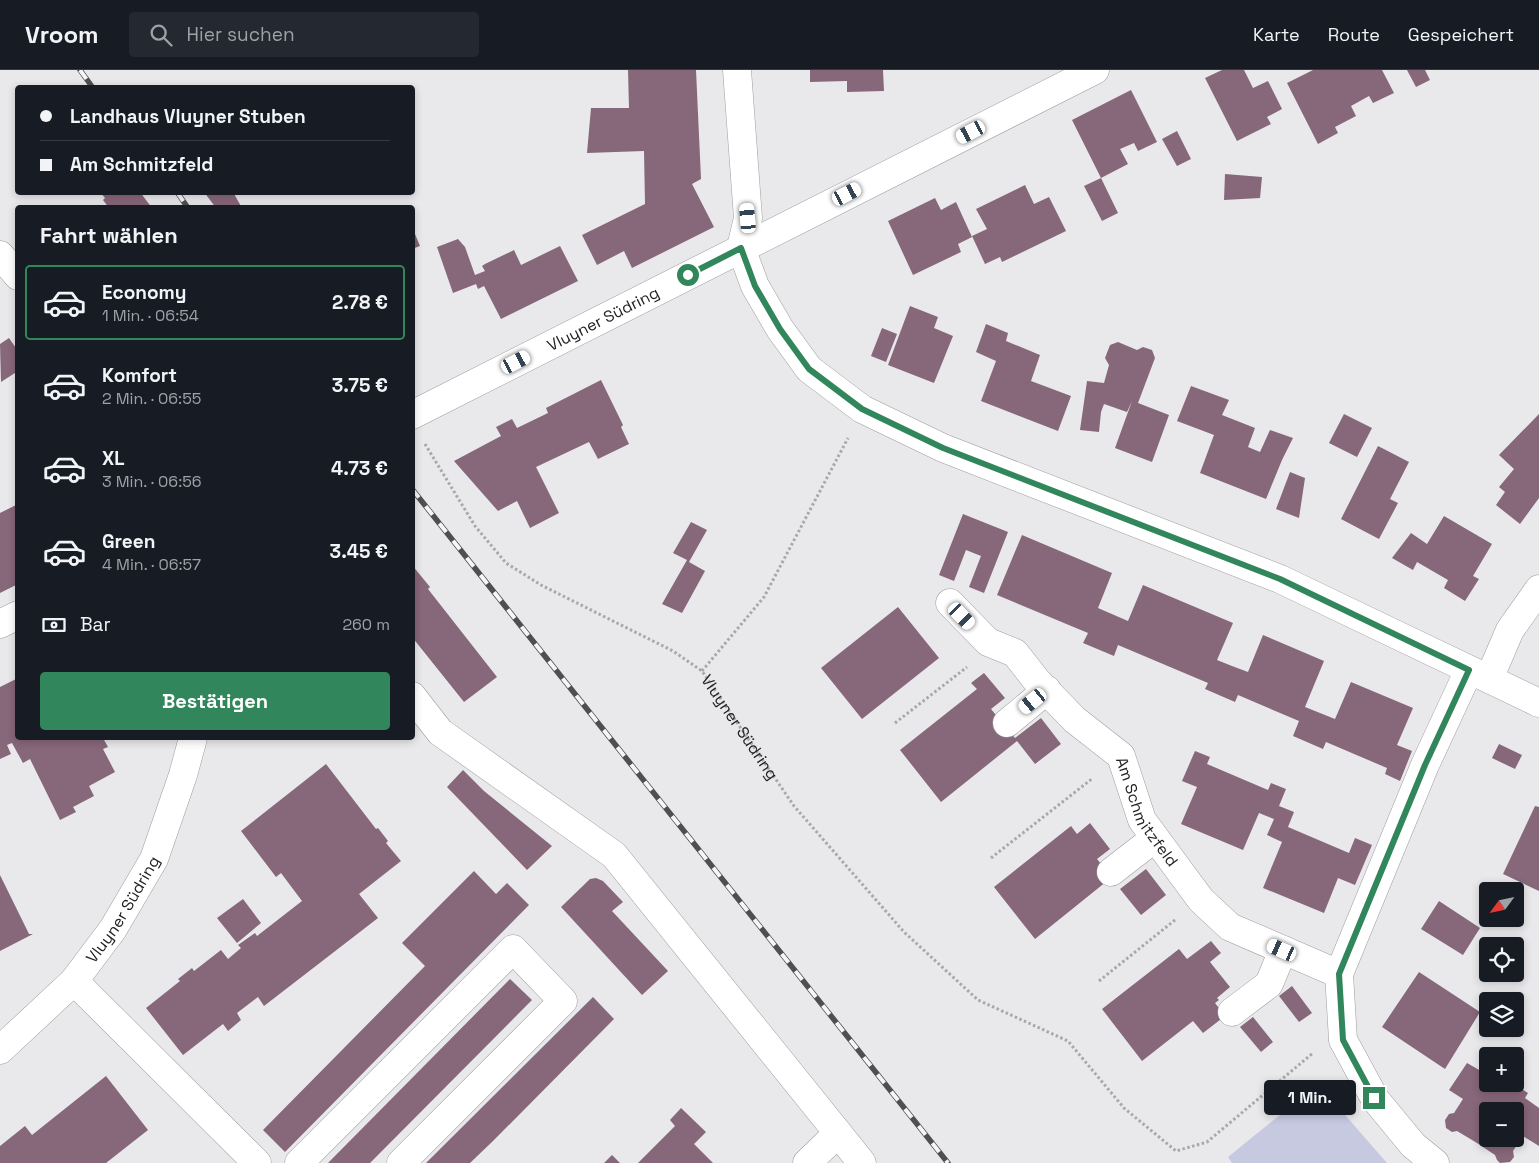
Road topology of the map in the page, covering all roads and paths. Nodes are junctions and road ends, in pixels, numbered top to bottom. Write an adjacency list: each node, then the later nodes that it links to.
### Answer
1 (737, 70): 3 (street)
2 (1095, 70): 3 (street, Vluyner Südring)
3 (741, 248): 6 (street); 7 (street, Vluyner Südring)
4 (0, 255): 5 (street)
5 (15, 272)
6 (862, 409): 13 (path); 14 (street)
7 (417, 426): 13 (path, Vluyner Südring)
8 (1539, 589): 14 (street)
9 (950, 604): 12 (street, Am Schmitzfeld)
10 (15, 616): 11 (street)
11 (0, 624)
12 (996, 646): 15 (street, Am Schmitzfeld); 18 (path)
13 (702, 671): 31 (path, Vluyner Südring)
14 (1479, 675): 17 (street); 27 (street)
15 (1047, 690): 19 (street); 21 (street, Am Schmitzfeld)
16 (415, 700): 33 (street)
17 (1539, 703)
18 (895, 723)
19 (1007, 723)
20 (192, 740): 28 (street, Vluyner Südring)
21 (1121, 756): 22 (street, Am Schmitzfeld); 23 (path)
22 (1155, 838): 24 (street); 25 (street, Am Schmitzfeld)
23 (992, 858)
24 (1111, 872)
25 (1201, 900): 26 (street, Am Schmitzfeld); 29 (path)
26 (1282, 950): 27 (street, Am Schmitzfeld); 30 (street)
27 (1339, 974): 31 (street)
28 (74, 981): 32 (street, Vluyner Südring); 34 (street)
29 (1099, 981)
30 (1232, 1012)
31 (1343, 1040): 39 (street)
32 (0, 1050)
33 (838, 1133): 37 (street); 38 (street)
34 (257, 1163)
35 (299, 1163): 36 (street)
36 (401, 1163)
37 (807, 1163)
38 (862, 1163)
39 (1436, 1163)

